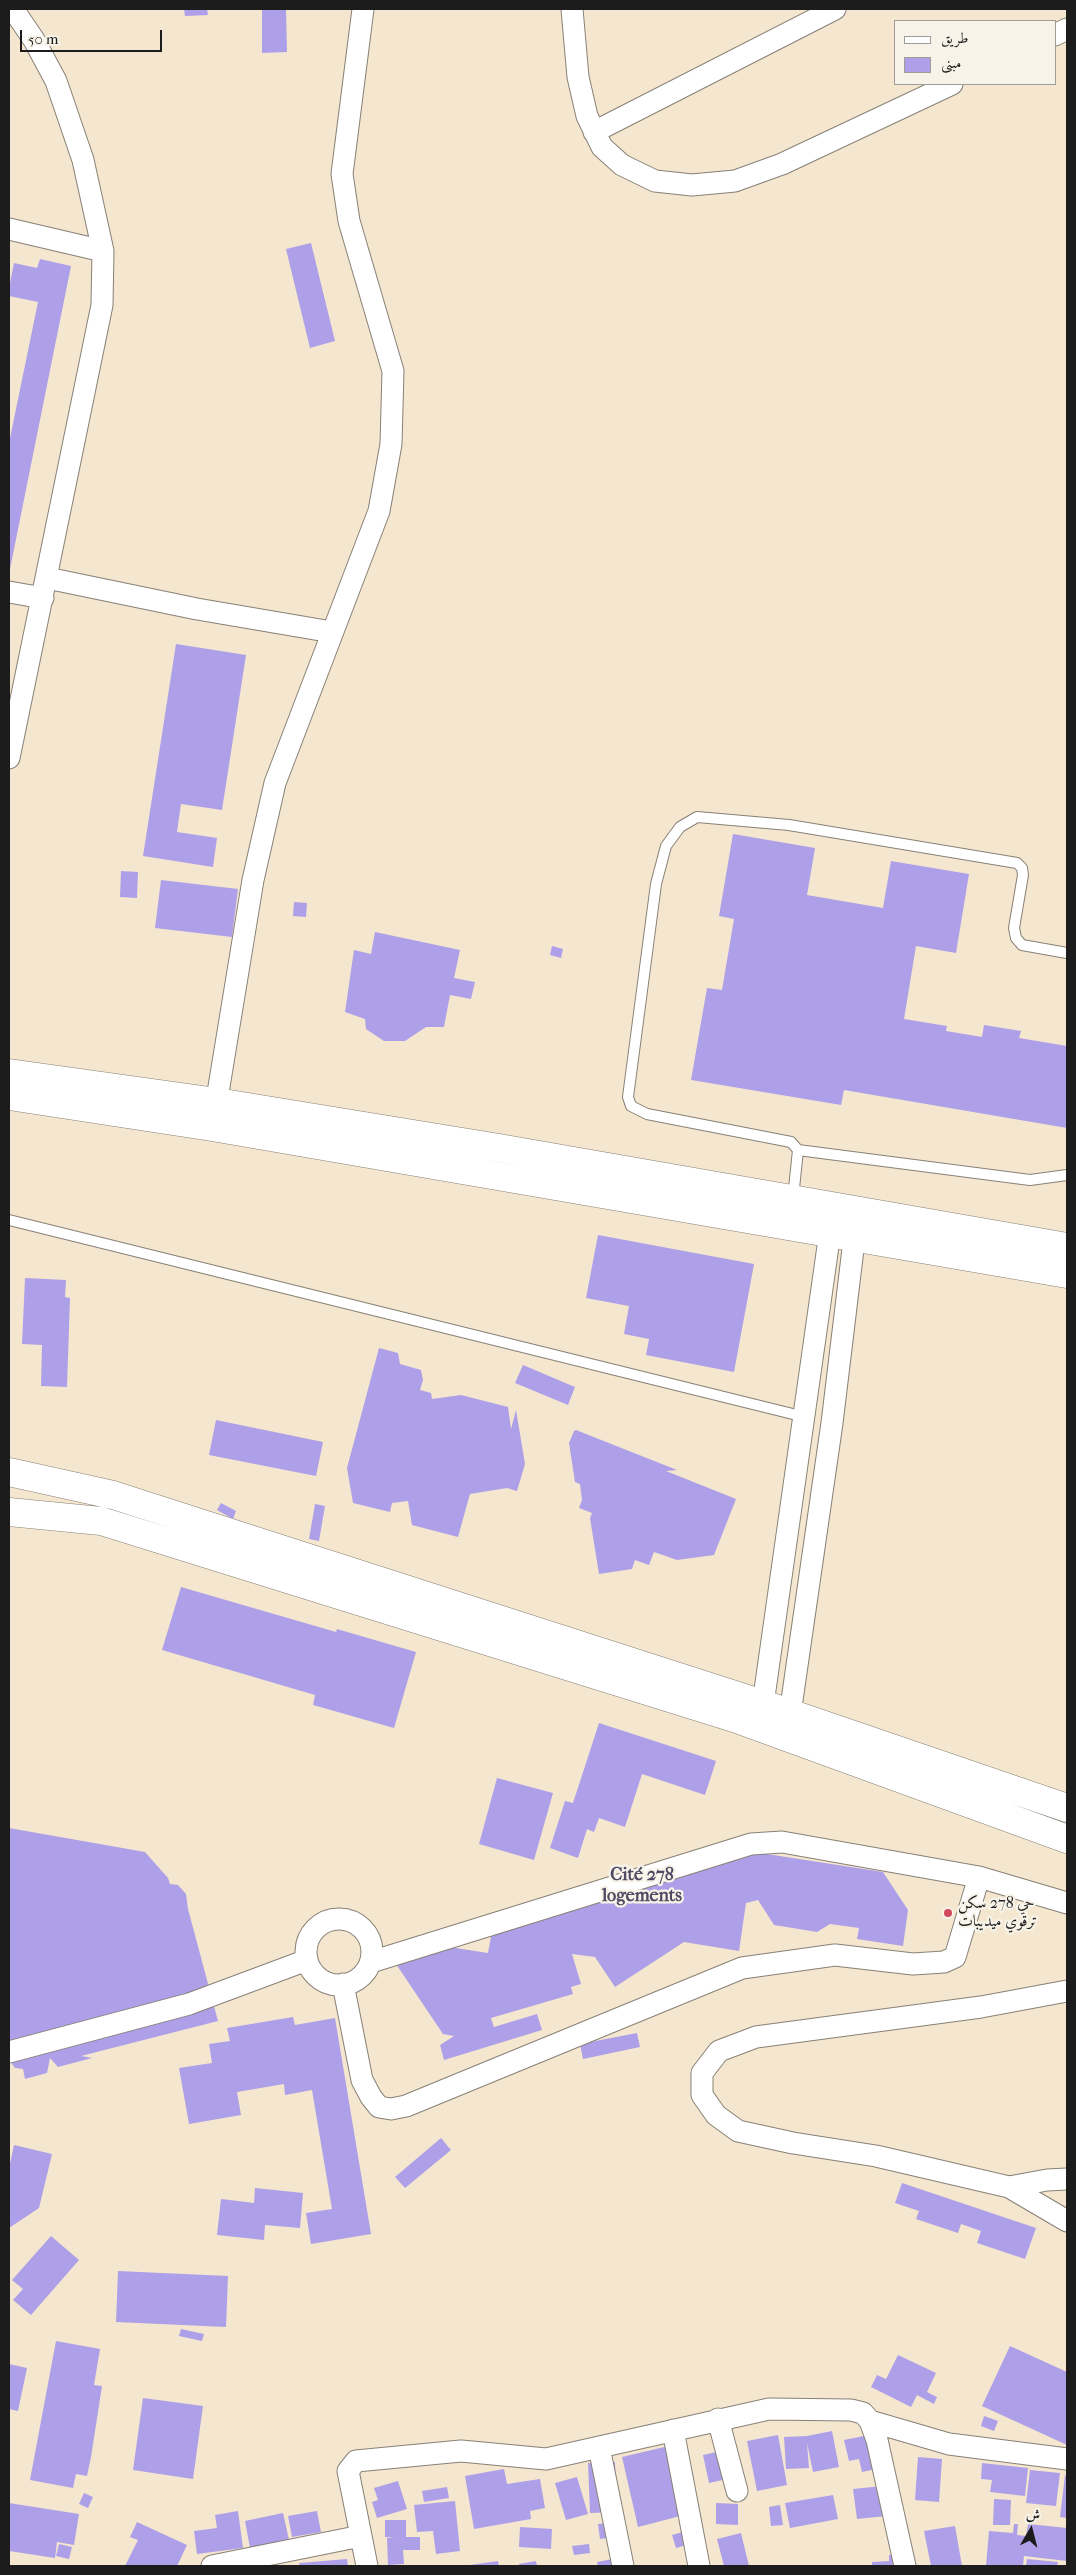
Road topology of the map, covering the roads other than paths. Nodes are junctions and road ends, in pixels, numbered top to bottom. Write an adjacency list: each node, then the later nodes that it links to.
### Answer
1 (13, 9): 8 (street)
2 (363, 9): 11 (street)
3 (572, 9): 6 (street)
4 (835, 9): 6 (street)
5 (950, 85): 6 (street)
6 (594, 132)
7 (9, 229): 8 (street)
8 (103, 251): 9 (street)
9 (45, 588): 10 (street); 11 (street); 12 (street)
10 (9, 592)
11 (332, 632): 16 (street)
12 (9, 758)
13 (1067, 953): 18 (lane)
14 (9, 1073): 16 (main road)
15 (9, 1096): 16 (main road)
16 (215, 1115): 17 (main road); 19 (main road)
17 (499, 1148): 19 (main road); 21 (main road)
18 (798, 1150): 20 (lane); 21 (lane)
19 (495, 1175): 23 (main road)
20 (1067, 1175)
21 (792, 1201): 23 (main road)
22 (9, 1220): 26 (lane)
23 (844, 1222): 24 (main road); 25 (main road); 26 (street); 27 (street)
24 (1067, 1247)
25 (1067, 1274)
26 (805, 1417): 27 (street); 30 (street)
27 (832, 1423): 31 (street)
28 (9, 1472): 30 (main road)
29 (9, 1512): 33 (main road)
30 (763, 1704): 31 (main road)
31 (790, 1714): 32 (main road)
32 (1067, 1808)
33 (1067, 1839)
34 (979, 1877): 35 (street); 37 (street); 38 (street)
35 (1067, 1903)
36 (307, 1960): 37 (street); 38 (street); 40 (street)
37 (370, 1962): 38 (street)
38 (343, 1984)
39 (1067, 1991): 42 (street)
40 (9, 2052)
41 (1067, 2179): 42 (street)
42 (1009, 2187): 43 (street)
43 (1067, 2221)
44 (718, 2419): 45 (street); 46 (street); 49 (street)
45 (870, 2421): 48 (street); 55 (street)
46 (673, 2430): 47 (street); 54 (street)
47 (599, 2447): 50 (street); 53 (street)
48 (1067, 2459)
49 (737, 2492)
50 (361, 2536): 51 (street); 52 (street)
51 (212, 2566)
52 (367, 2566)
53 (623, 2566)
54 (699, 2566)
55 (905, 2566)

